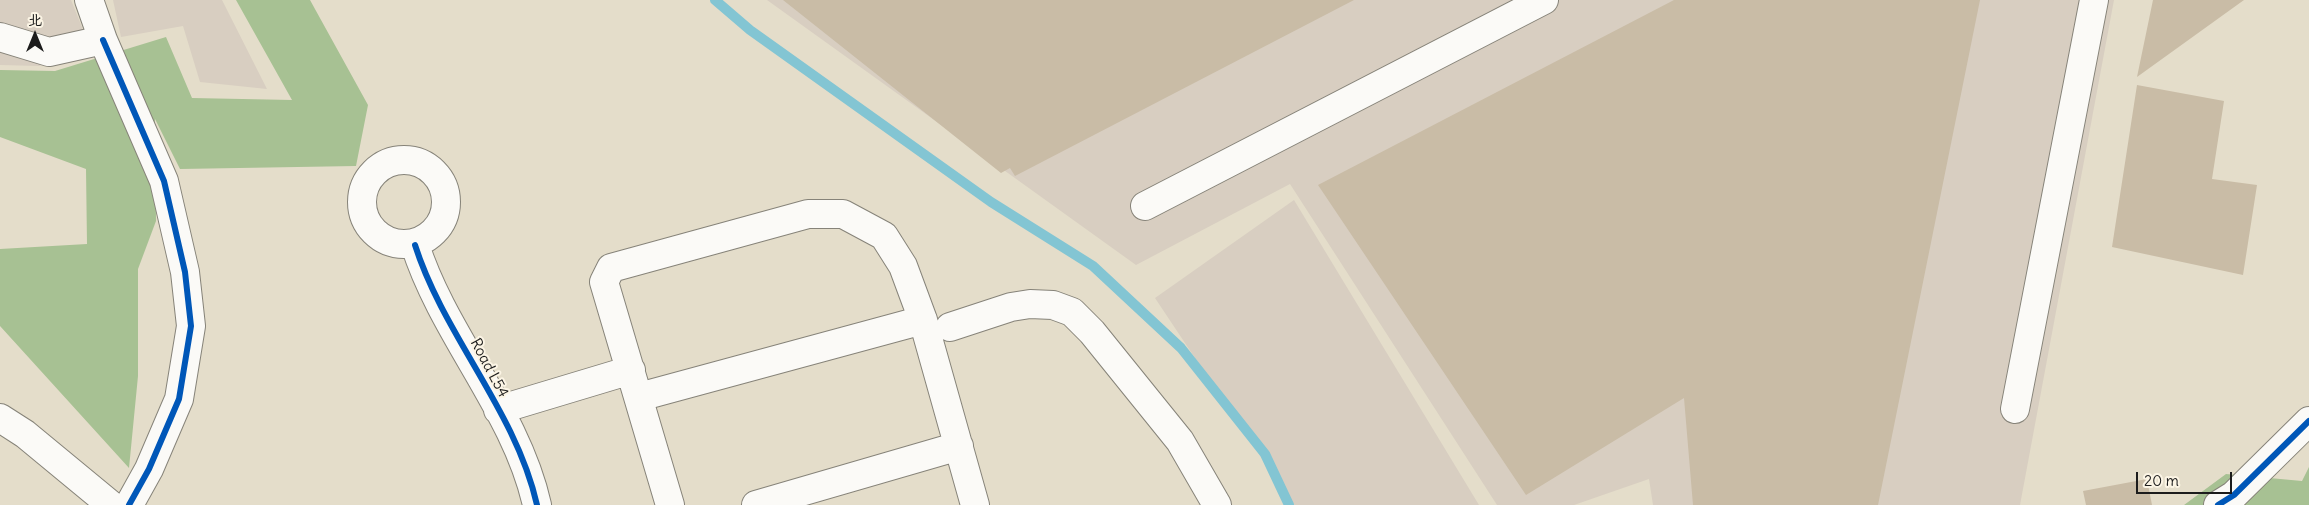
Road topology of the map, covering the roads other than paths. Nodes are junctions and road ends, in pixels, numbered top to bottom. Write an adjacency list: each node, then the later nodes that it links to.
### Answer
1 (90, 0): 5 (street)
2 (1544, 0): 6 (street)
3 (2094, 0): 12 (street)
4 (0, 37): 5 (street)
5 (103, 40): 18 (street)
6 (1145, 206)
7 (415, 245): 13 (street, Road L54)
8 (923, 320): 10 (street); 11 (street); 16 (street)
9 (950, 327): 23 (street)
10 (631, 370): 11 (street); 13 (street)
11 (639, 397): 20 (street)
12 (2014, 408)
13 (498, 410): 19 (street, Road L54)
14 (0, 418): 17 (street)
15 (2309, 421): 24 (street)
16 (958, 446): 21 (street); 22 (street)
17 (111, 505)
18 (129, 505)
19 (537, 505)
20 (670, 505)
21 (756, 505)
22 (975, 505)
23 (1217, 505)
24 (2218, 505)

